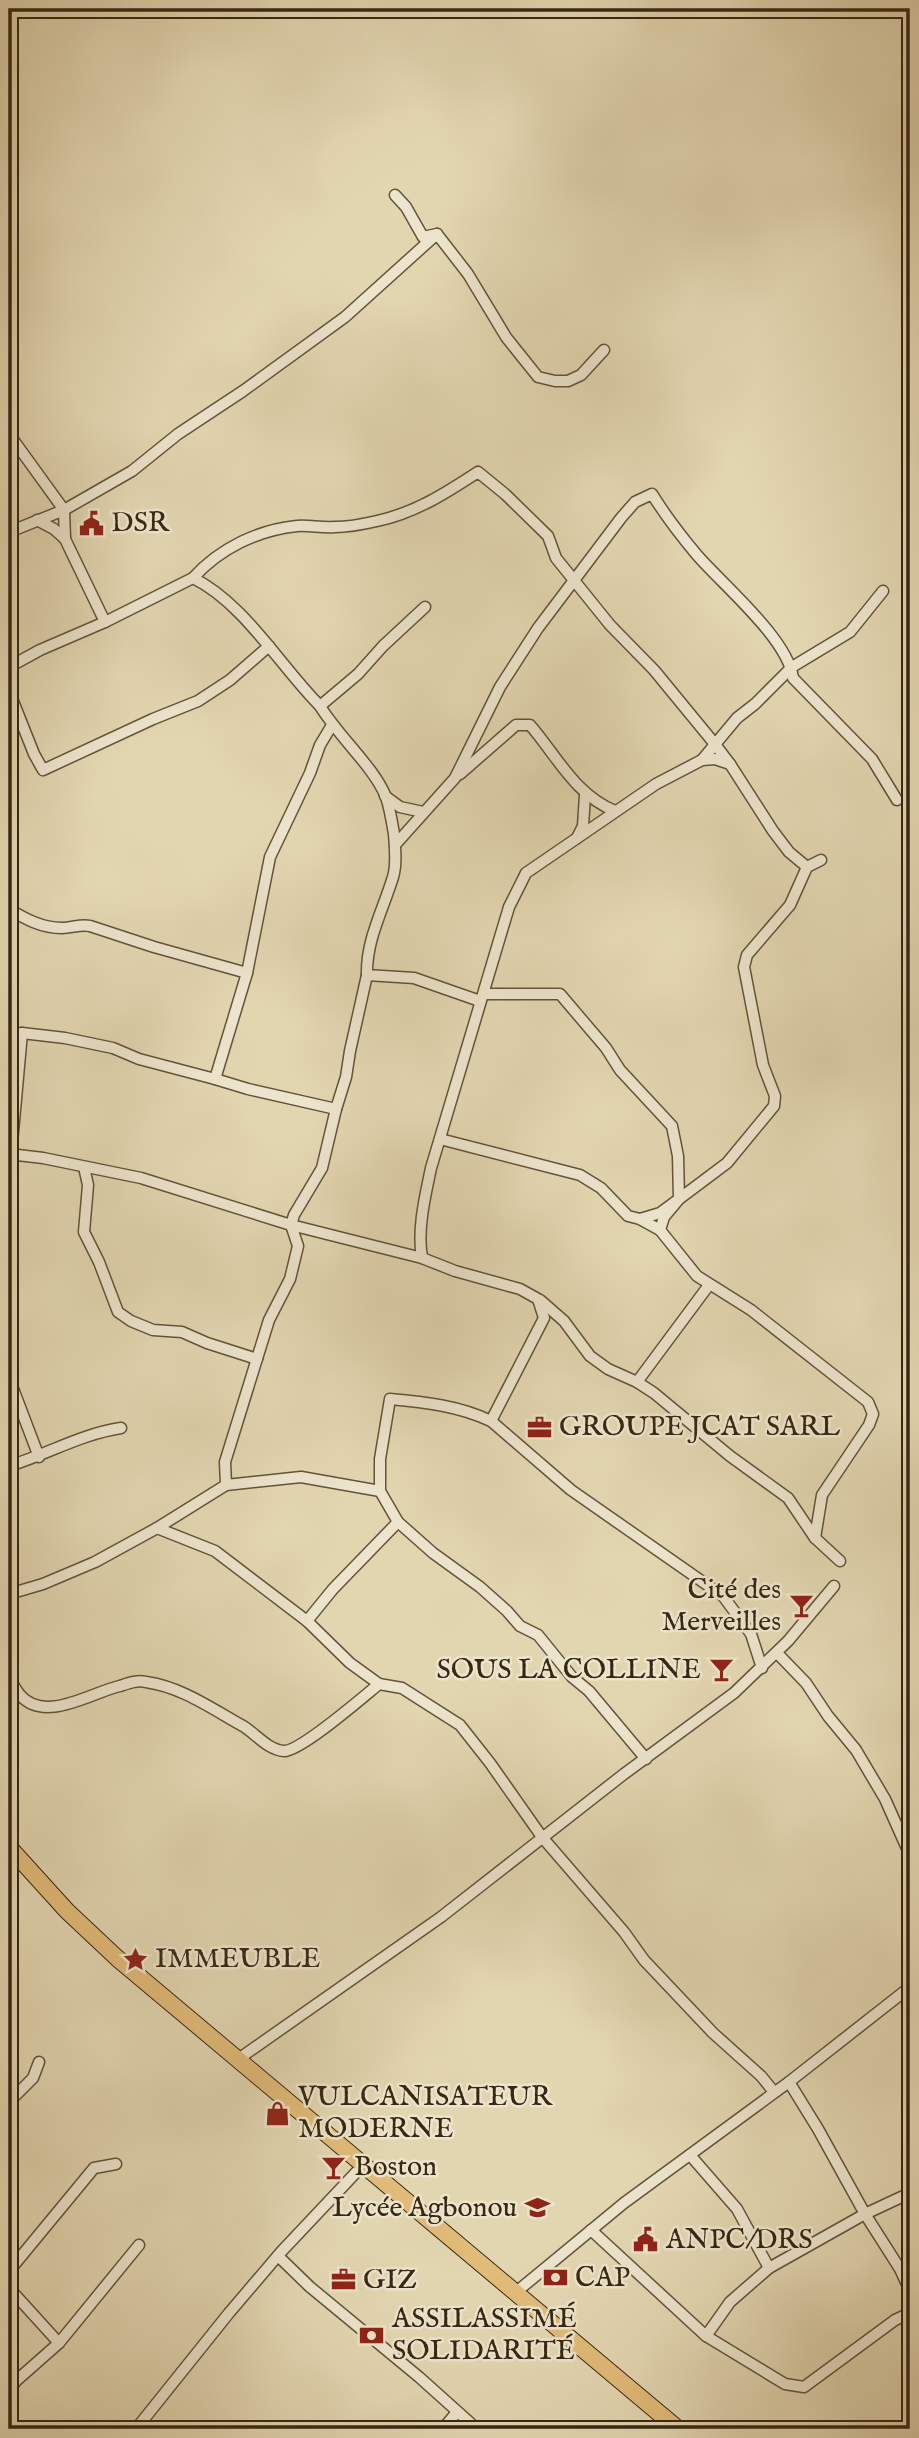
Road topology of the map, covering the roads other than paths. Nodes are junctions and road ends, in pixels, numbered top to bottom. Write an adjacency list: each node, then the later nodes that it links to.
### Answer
1 (395, 195): 2 (street)
2 (437, 234): 3 (street); 5 (street)
3 (604, 350)
4 (9, 434): 5 (street)
5 (64, 510): 6 (street); 8 (street)
6 (37, 520): 7 (street); 8 (street)
7 (9, 532)
8 (65, 538): 13 (street)
9 (193, 578): 10 (street); 13 (street); 14 (street)
10 (574, 580): 16 (street); 20 (street); 23 (street)
11 (883, 591): 16 (street)
12 (425, 607): 18 (street)
13 (105, 622): 15 (street)
14 (269, 646): 17 (street); 18 (street)
15 (9, 667)
16 (792, 667): 20 (street); 26 (street)
17 (9, 691)
18 (320, 706): 19 (street)
19 (332, 725): 25 (street); 34 (street)
20 (714, 743): 21 (street); 22 (street)
21 (702, 760): 22 (street); 27 (street)
22 (730, 764): 32 (street)
23 (455, 778): 24 (street); 28 (street)
24 (585, 794): 27 (street); 29 (street)
25 (385, 796): 28 (street); 30 (street)
26 (897, 800)
27 (615, 811): 29 (street)
28 (423, 812): 30 (street)
29 (576, 840): 36 (street)
30 (395, 845): 35 (street)
31 (821, 860): 32 (street)
32 (807, 867): 43 (street)
33 (9, 909): 34 (street)
34 (247, 973): 38 (street)
35 (367, 975): 36 (street); 39 (street)
36 (482, 998): 40 (street); 43 (street)
37 (13, 1032): 38 (street); 41 (street)
38 (215, 1079): 39 (street)
39 (336, 1109): 45 (street)
40 (440, 1139): 44 (street); 47 (street)
41 (10, 1154): 42 (street)
42 (84, 1167): 45 (street); 50 (street)
43 (679, 1199): 44 (street); 46 (street)
44 (640, 1219): 46 (street)
45 (291, 1225): 47 (street); 50 (street)
46 (660, 1230): 48 (street)
47 (422, 1258): 49 (street)
48 (709, 1285): 52 (street); 61 (street)
49 (538, 1299): 52 (street); 53 (street)
50 (257, 1359): 57 (street)
51 (9, 1378): 55 (street)
52 (637, 1382): 61 (street)
53 (491, 1421): 58 (street); 67 (street)
54 (121, 1428): 55 (street)
55 (39, 1457): 56 (street)
56 (9, 1466)
57 (226, 1485): 58 (street); 60 (street)
58 (380, 1491): 59 (street)
59 (398, 1522): 65 (street); 70 (street)
60 (157, 1528): 64 (street); 65 (street)
61 (815, 1538): 62 (street)
62 (840, 1561)
63 (834, 1586): 66 (street)
64 (9, 1594)
65 (307, 1621): 69 (street)
66 (777, 1653): 67 (street); 73 (street)
67 (762, 1668): 70 (street)
68 (9, 1677): 69 (street)
69 (379, 1684): 71 (street)
70 (646, 1759): 71 (street)
71 (542, 1837): 75 (street); 78 (street)
72 (9, 1847): 75 (highway)
73 (910, 1855)
74 (910, 1987): 77 (street)
75 (237, 2060): 82 (highway)
76 (40, 2062): 79 (street)
77 (789, 2082): 78 (street); 84 (street)
78 (774, 2092): 80 (street)
79 (9, 2102)
80 (690, 2155): 85 (street); 88 (street)
81 (116, 2164): 89 (street)
82 (363, 2165): 87 (street); 92 (highway)
83 (910, 2193): 84 (street)
84 (865, 2214): 88 (street); 91 (street)
85 (591, 2230): 92 (street); 94 (street)
86 (139, 2245): 95 (street)
87 (278, 2256): 97 (street); 98 (street)
88 (769, 2268): 94 (street)
89 (9, 2271)
90 (9, 2287): 95 (street)
91 (910, 2291)
92 (515, 2293): 101 (highway)
93 (910, 2313): 94 (street)
94 (706, 2336)
95 (59, 2343): 96 (street)
96 (9, 2390)
97 (457, 2412): 99 (street); 100 (street)
98 (144, 2426)
99 (443, 2429)
100 (477, 2429)
101 (678, 2429)

